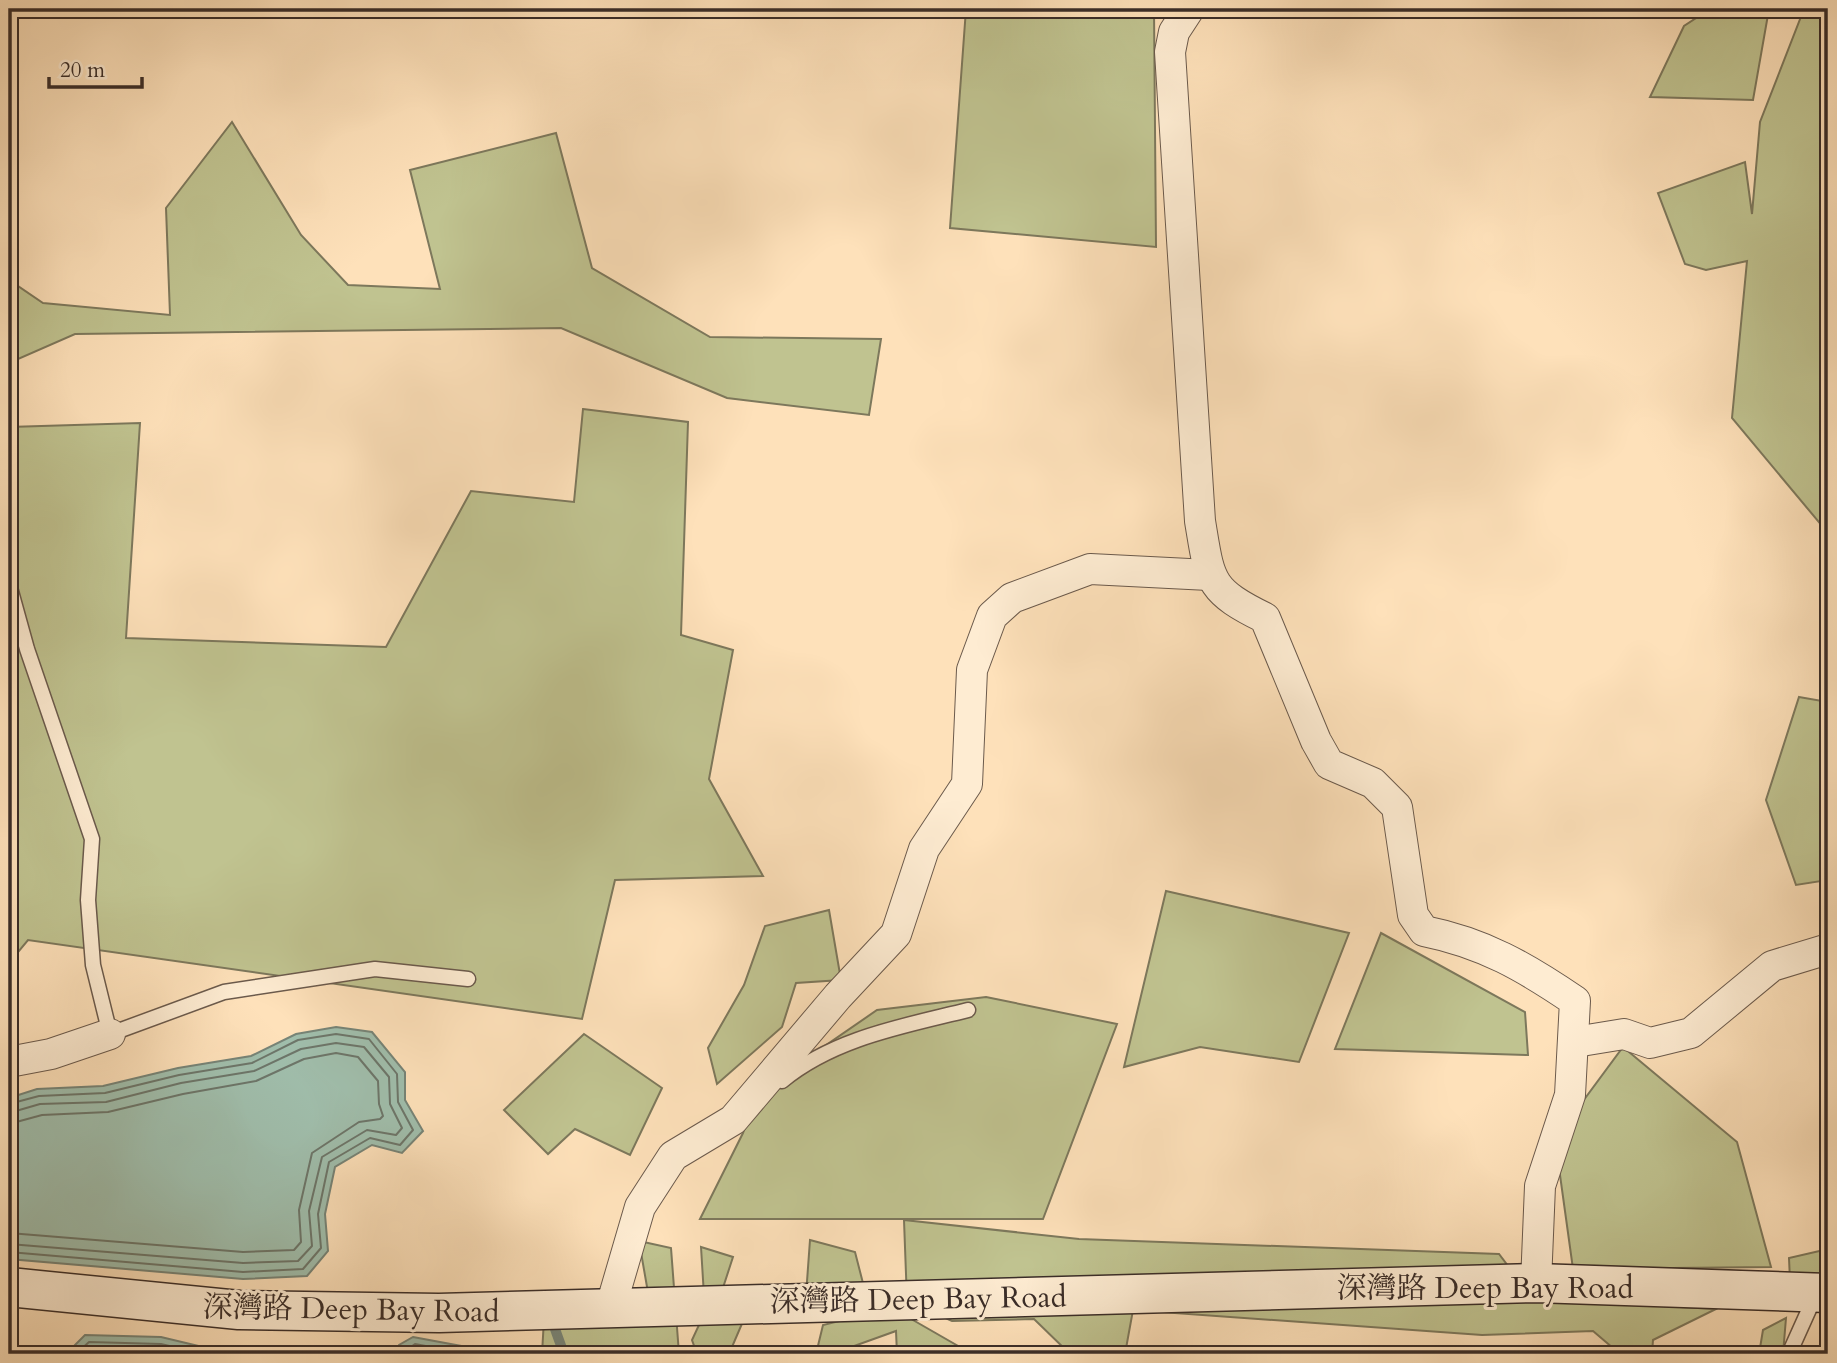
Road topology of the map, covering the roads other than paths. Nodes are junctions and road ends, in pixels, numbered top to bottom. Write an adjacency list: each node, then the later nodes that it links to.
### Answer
1 (1189, 9): 2 (street)
2 (1209, 575): 8 (street); 10 (street)
3 (9, 584): 7 (lane)
4 (1828, 949): 8 (street)
5 (468, 979): 7 (lane)
6 (968, 1010): 10 (lane)
7 (110, 1034): 9 (street)
8 (1575, 1042): 11 (street)
9 (9, 1062)
10 (733, 1120): 14 (street)
11 (1536, 1283): 13 (street, 深灣路 Deep Bay Road); 14 (street, 深灣路 Deep Bay Road)
12 (9, 1287): 14 (street, 深灣路 Deep Bay Road)
13 (1822, 1293): 15 (lane)
14 (611, 1307)
15 (1789, 1354)

